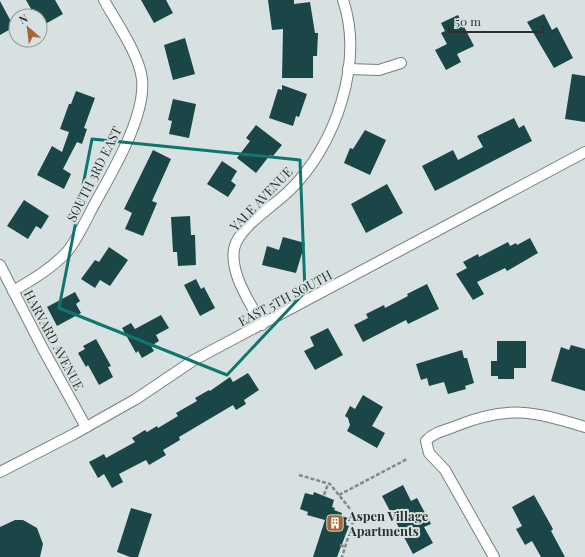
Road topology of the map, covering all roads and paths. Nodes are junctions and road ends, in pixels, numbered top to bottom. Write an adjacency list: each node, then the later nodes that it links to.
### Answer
1 (104, 0): 7 (street, SOUTH 3RD EAST)
2 (343, 0): 4 (street, YALE AVENUE)
3 (401, 62): 4 (street)
4 (348, 69): 8 (street, YALE AVENUE)
5 (585, 152): 8 (street, EAST 5TH SOUTH)
6 (0, 265): 7 (street, HARVARD AVENUE)
7 (13, 291): 9 (street, HARVARD AVENUE)
8 (262, 325): 9 (street, EAST 5TH SOUTH)
9 (86, 427): 12 (street, EAST 5TH SOUTH)
10 (585, 427): 20 (street)
11 (407, 459): 16 (path)
12 (0, 472)
13 (299, 475): 14 (path)
14 (328, 484): 15 (path); 16 (path)
15 (324, 495)
16 (339, 495): 18 (path)
17 (340, 545): 18 (path)
18 (345, 547): 19 (path)
19 (342, 557)
20 (494, 557)

